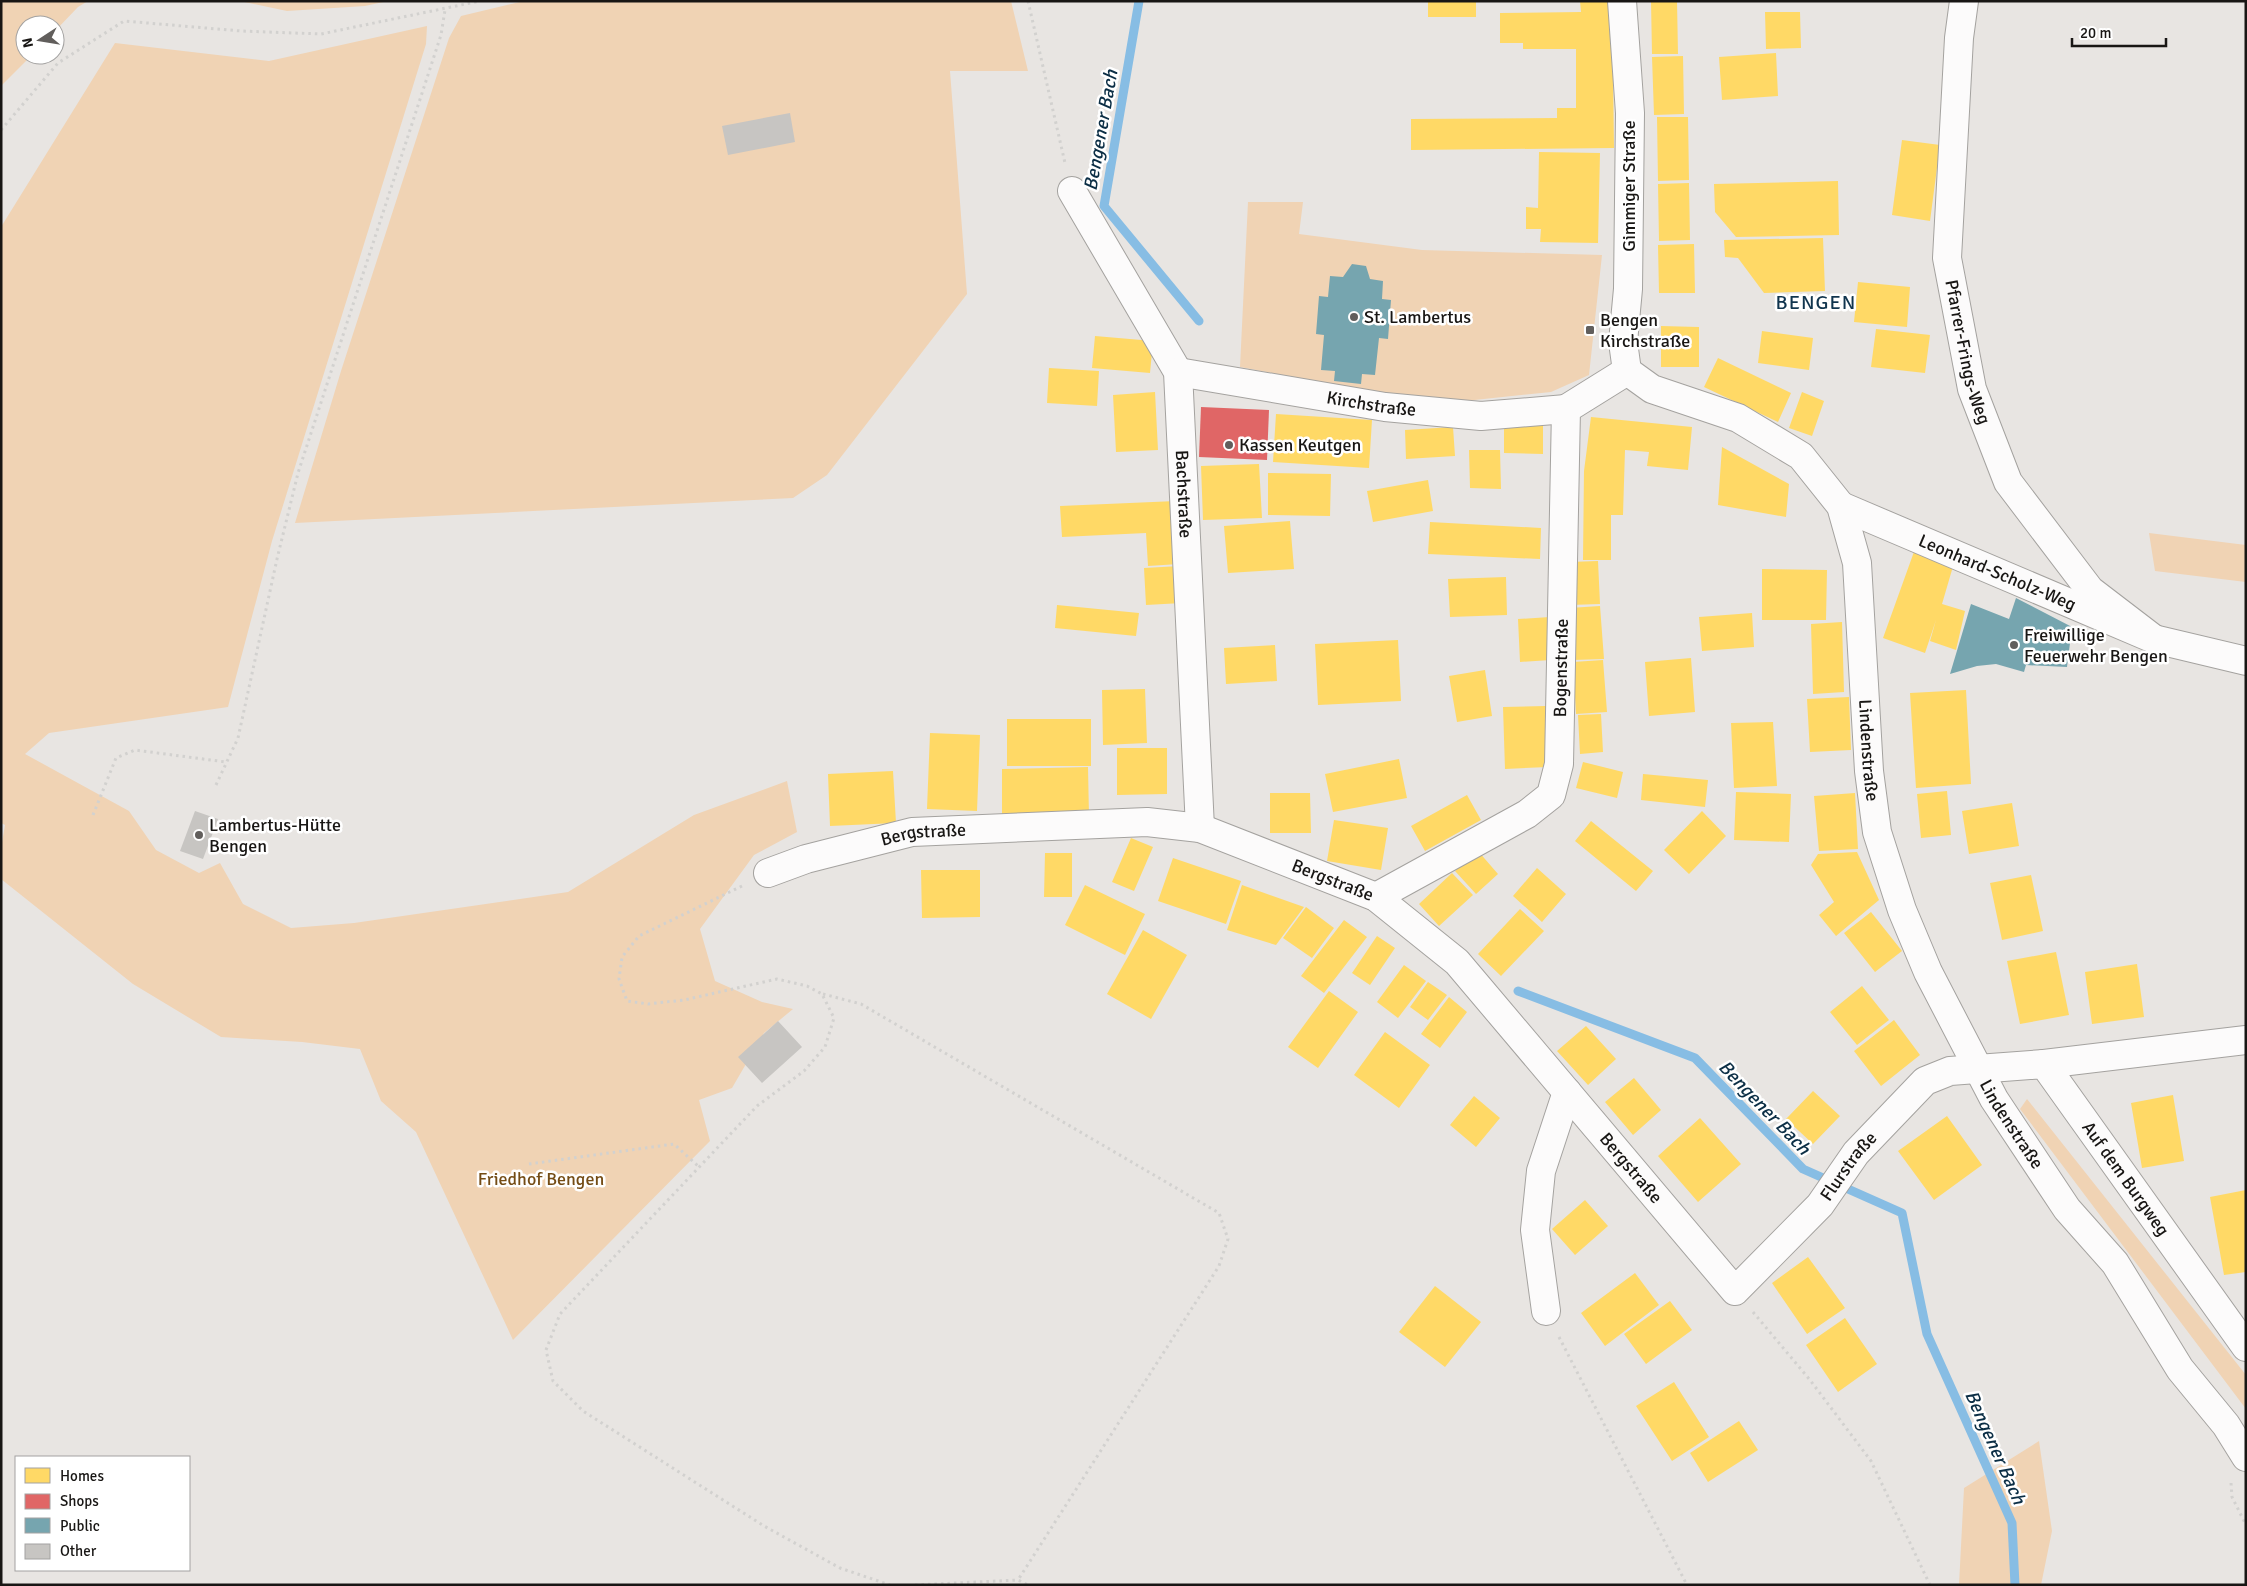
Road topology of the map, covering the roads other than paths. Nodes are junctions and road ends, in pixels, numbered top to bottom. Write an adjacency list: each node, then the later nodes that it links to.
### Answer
1 (1622, 1): 4 (street, Gimmiger Straße)
2 (1964, 1): 8 (street, Pfarrer-Frings-Weg)
3 (1072, 190): 5 (street, Bachstraße)
4 (1627, 371): 6 (street); 7 (street, Lindenstraße)
5 (1178, 372): 6 (street, Kirchstraße); 10 (street, Bachstraße)
6 (1566, 409): 12 (street, Bogenstraße)
7 (1841, 506): 8 (street, Leonhard-Scholz-Weg); 15 (street, Lindenstraße)
8 (2154, 639): 9 (street)
9 (2246, 661)
10 (1200, 828): 11 (street, Bergstraße); 12 (street, Bergstraße)
11 (768, 873)
12 (1376, 897): 16 (street, Bergstraße)
13 (2246, 1040): 14 (street)
14 (2044, 1064): 15 (street); 19 (street, Auf dem Burgweg)
15 (1978, 1070): 17 (street, Flurstraße); 20 (street, Lindenstraße)
16 (1566, 1092): 17 (street, Bergstraße); 18 (street)
17 (1735, 1291)
18 (1546, 1312)
19 (2246, 1347)
20 (2246, 1457)

